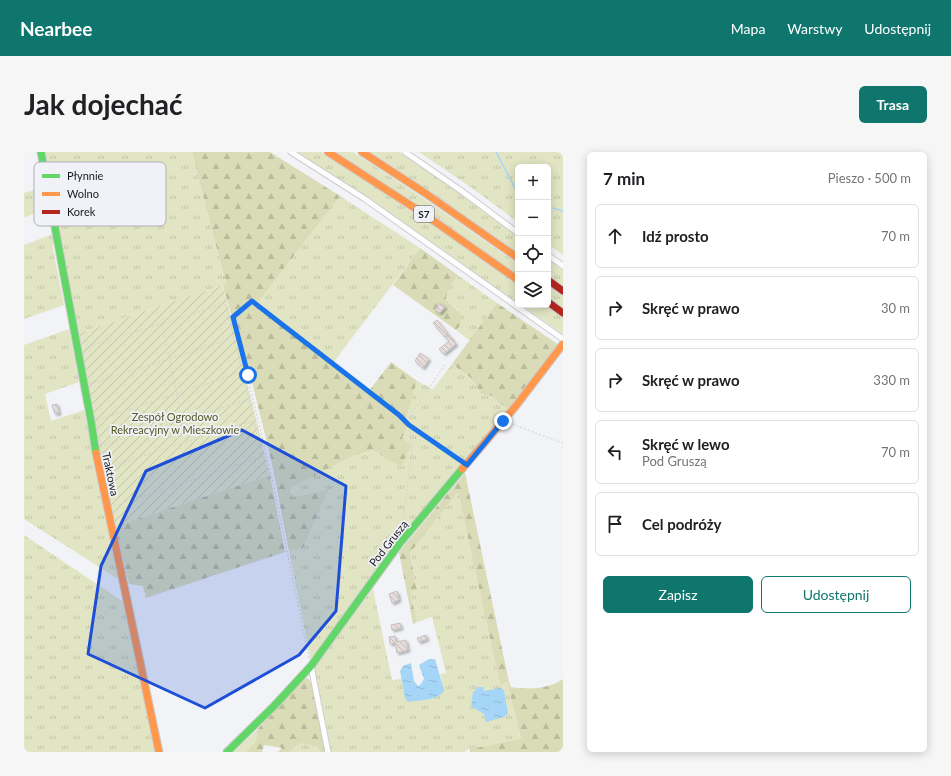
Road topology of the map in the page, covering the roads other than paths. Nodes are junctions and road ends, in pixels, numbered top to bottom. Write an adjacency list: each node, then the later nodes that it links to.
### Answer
1 (41, 152): 6 (main road, Traktowa)
2 (291, 152): 17 (street)
3 (328, 152): 12 (main road, S7)
4 (362, 152): 9 (main road, S7)
5 (405, 152): 8 (street)
6 (43, 162)
7 (55, 226): 20 (main road, Traktowa)
8 (515, 230)
9 (515, 256)
10 (551, 257): 11 (street)
11 (563, 266)
12 (515, 278)
13 (551, 282): 14 (main road)
14 (563, 291)
15 (551, 304): 16 (main road)
16 (563, 313)
17 (563, 339)
18 (563, 344): 19 (main road, Pod Gruszą)
19 (311, 666): 21 (main road, Pod Gruszą); 22 (street)
20 (160, 752)
21 (227, 752)
22 (328, 752)

